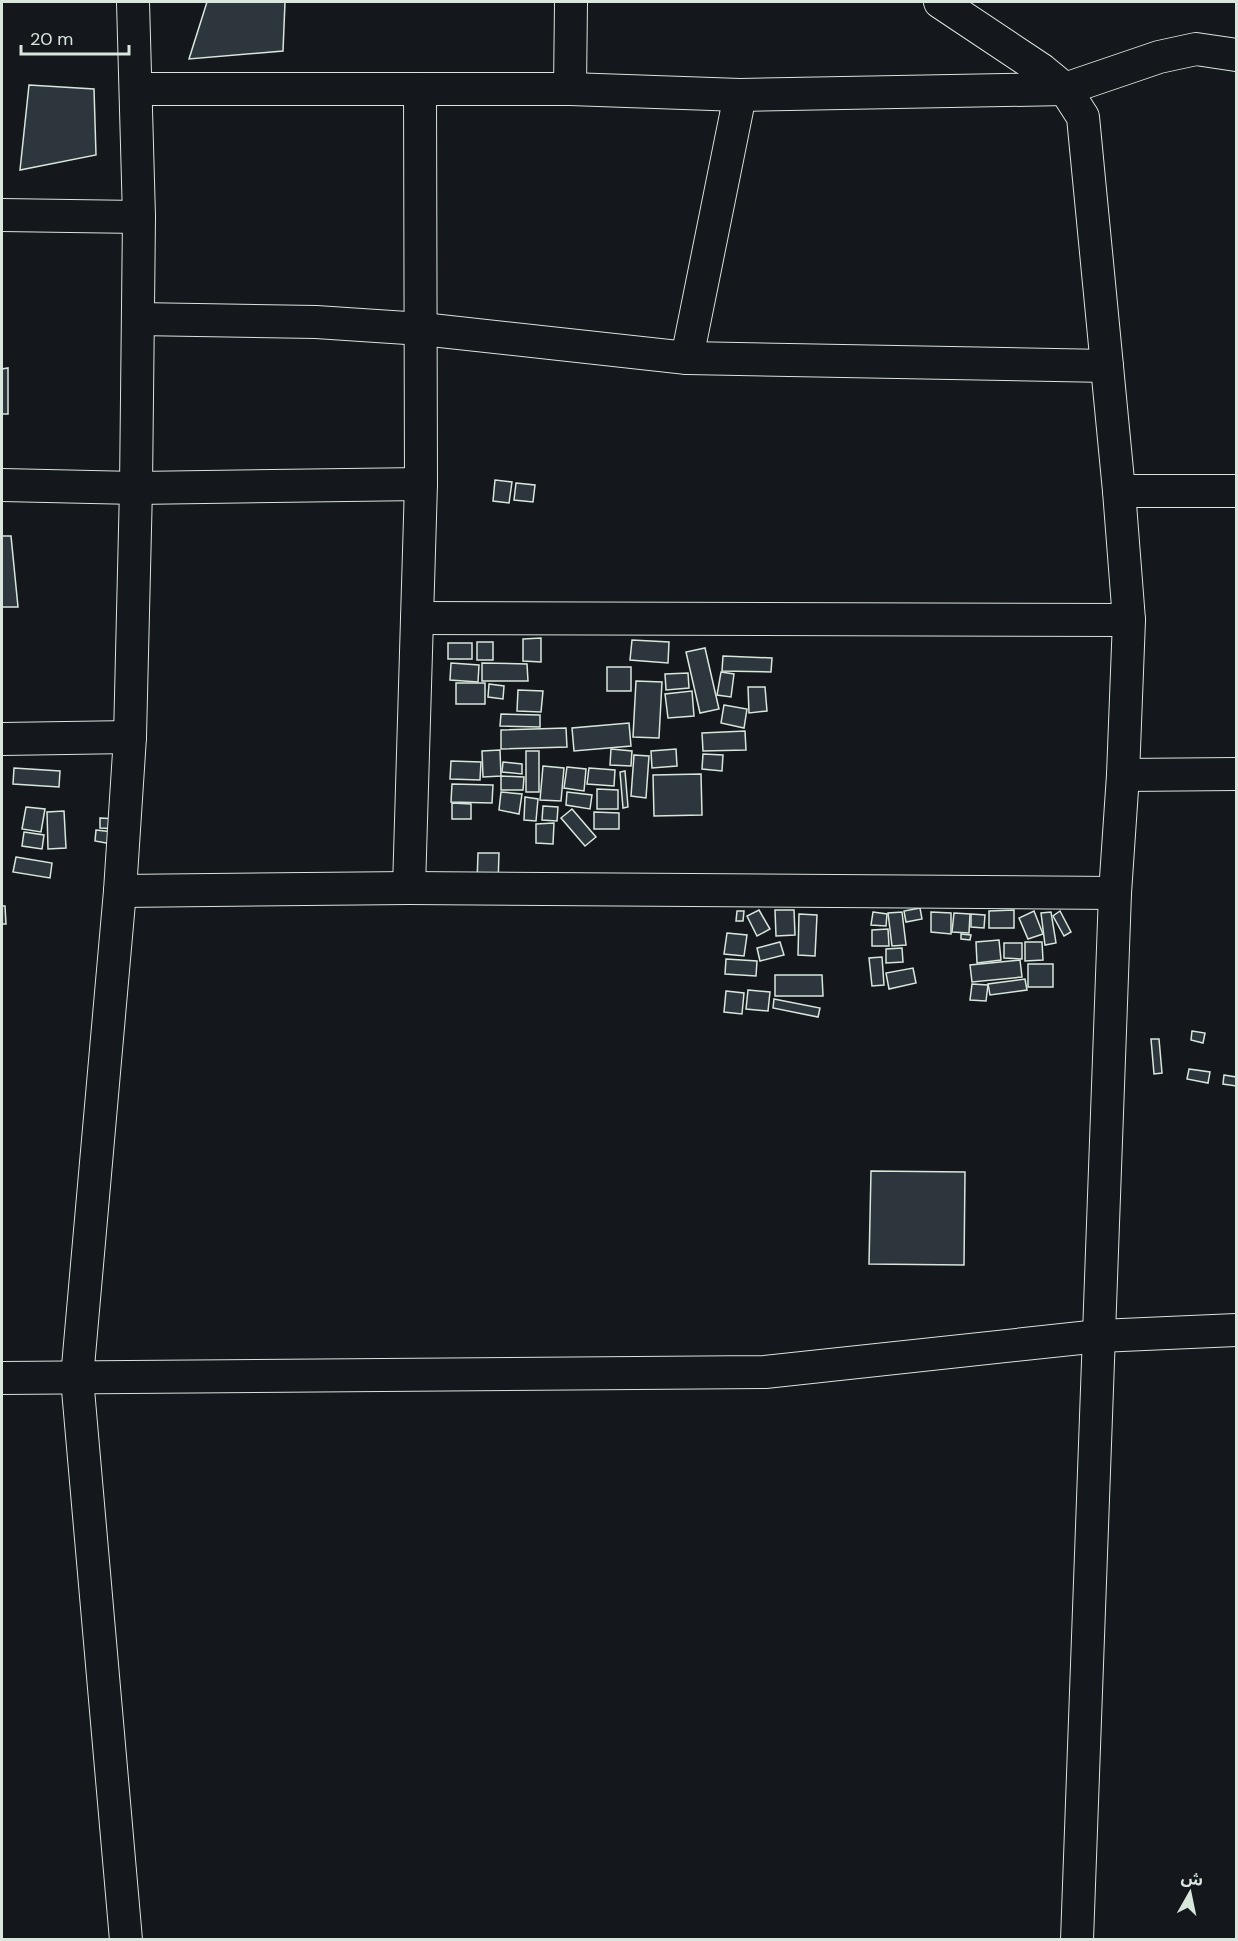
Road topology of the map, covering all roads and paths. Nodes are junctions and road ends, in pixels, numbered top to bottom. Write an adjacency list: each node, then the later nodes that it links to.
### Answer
1 (133, 2): 5 (street)
2 (571, 2): 7 (street)
3 (940, 2): 8 (street)
4 (1236, 55): 8 (street)
5 (137, 89): 6 (street); 11 (street)
6 (420, 89): 7 (street); 13 (street)
7 (570, 89): 9 (street)
8 (1065, 89): 9 (street); 15 (street)
9 (740, 95): 14 (street)
10 (2, 215): 11 (street)
11 (139, 217): 12 (street)
12 (138, 319): 13 (street); 18 (street)
13 (422, 329): 14 (street); 16 (street)
14 (687, 358): 15 (street)
15 (1107, 366): 19 (street)
16 (421, 483): 18 (street); 21 (street)
17 (2, 485): 18 (street)
18 (136, 488): 23 (street)
19 (1119, 491): 20 (street); 22 (street)
20 (1236, 491)
21 (417, 618): 22 (street); 27 (street)
22 (1129, 620): 26 (street)
23 (130, 737): 24 (street); 28 (street)
24 (2, 739)
25 (1236, 774): 26 (street)
26 (1123, 775): 29 (street)
27 (409, 888): 28 (street); 29 (street)
28 (120, 891): 33 (street)
29 (1115, 893): 31 (street)
30 (1236, 1330): 31 (street)
31 (1099, 1336): 33 (street); 35 (street)
32 (2, 1378): 33 (street)
33 (77, 1378): 34 (street)
34 (126, 1940)
35 (1077, 1940)

